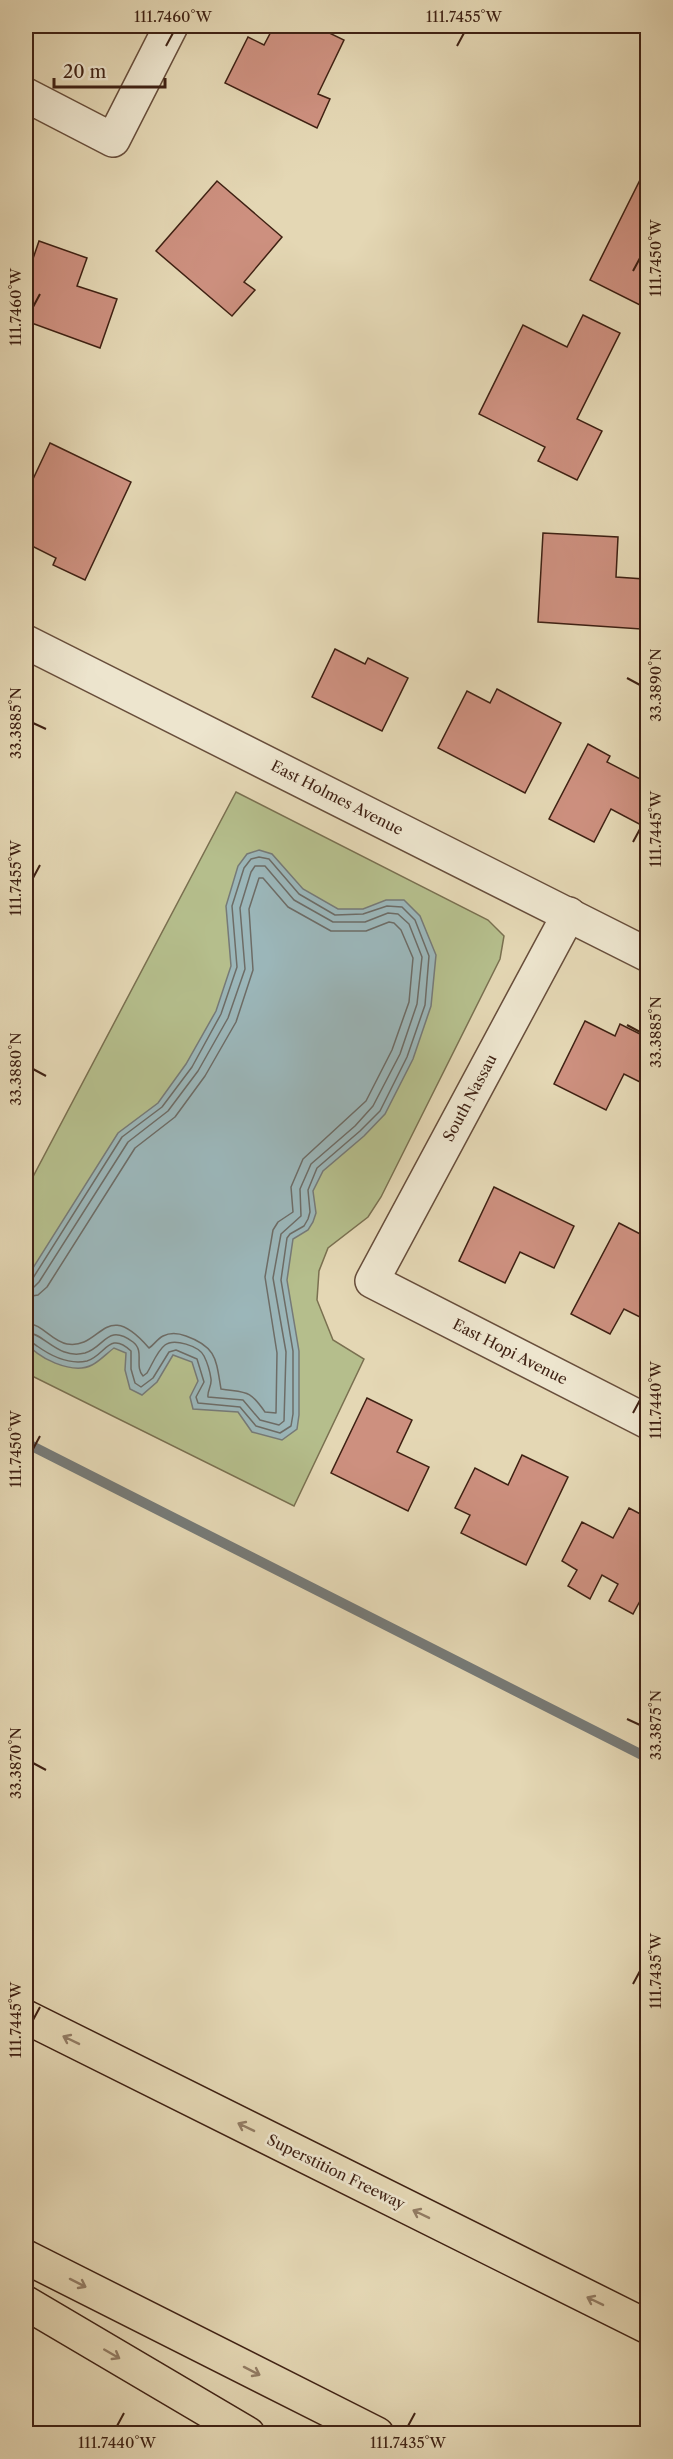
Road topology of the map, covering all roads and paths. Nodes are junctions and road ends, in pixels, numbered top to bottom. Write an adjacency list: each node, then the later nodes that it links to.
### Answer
1 (171, 26): 2 (street)
2 (26, 95)
3 (26, 642): 4 (street, East Holmes Avenue)
4 (568, 914): 5 (street, East Holmes Avenue); 6 (street, South Nassau)
5 (648, 954)
6 (372, 1281): 7 (street, East Hopi Avenue)
7 (648, 1422)
8 (26, 2017): 11 (highway, Superstition Freeway, one-way to 8)
9 (26, 2257): 13 (highway, one-way to 13)
10 (26, 2303): 12 (highway, one-way to 12)
11 (648, 2327)
12 (248, 2433)
13 (377, 2433)

